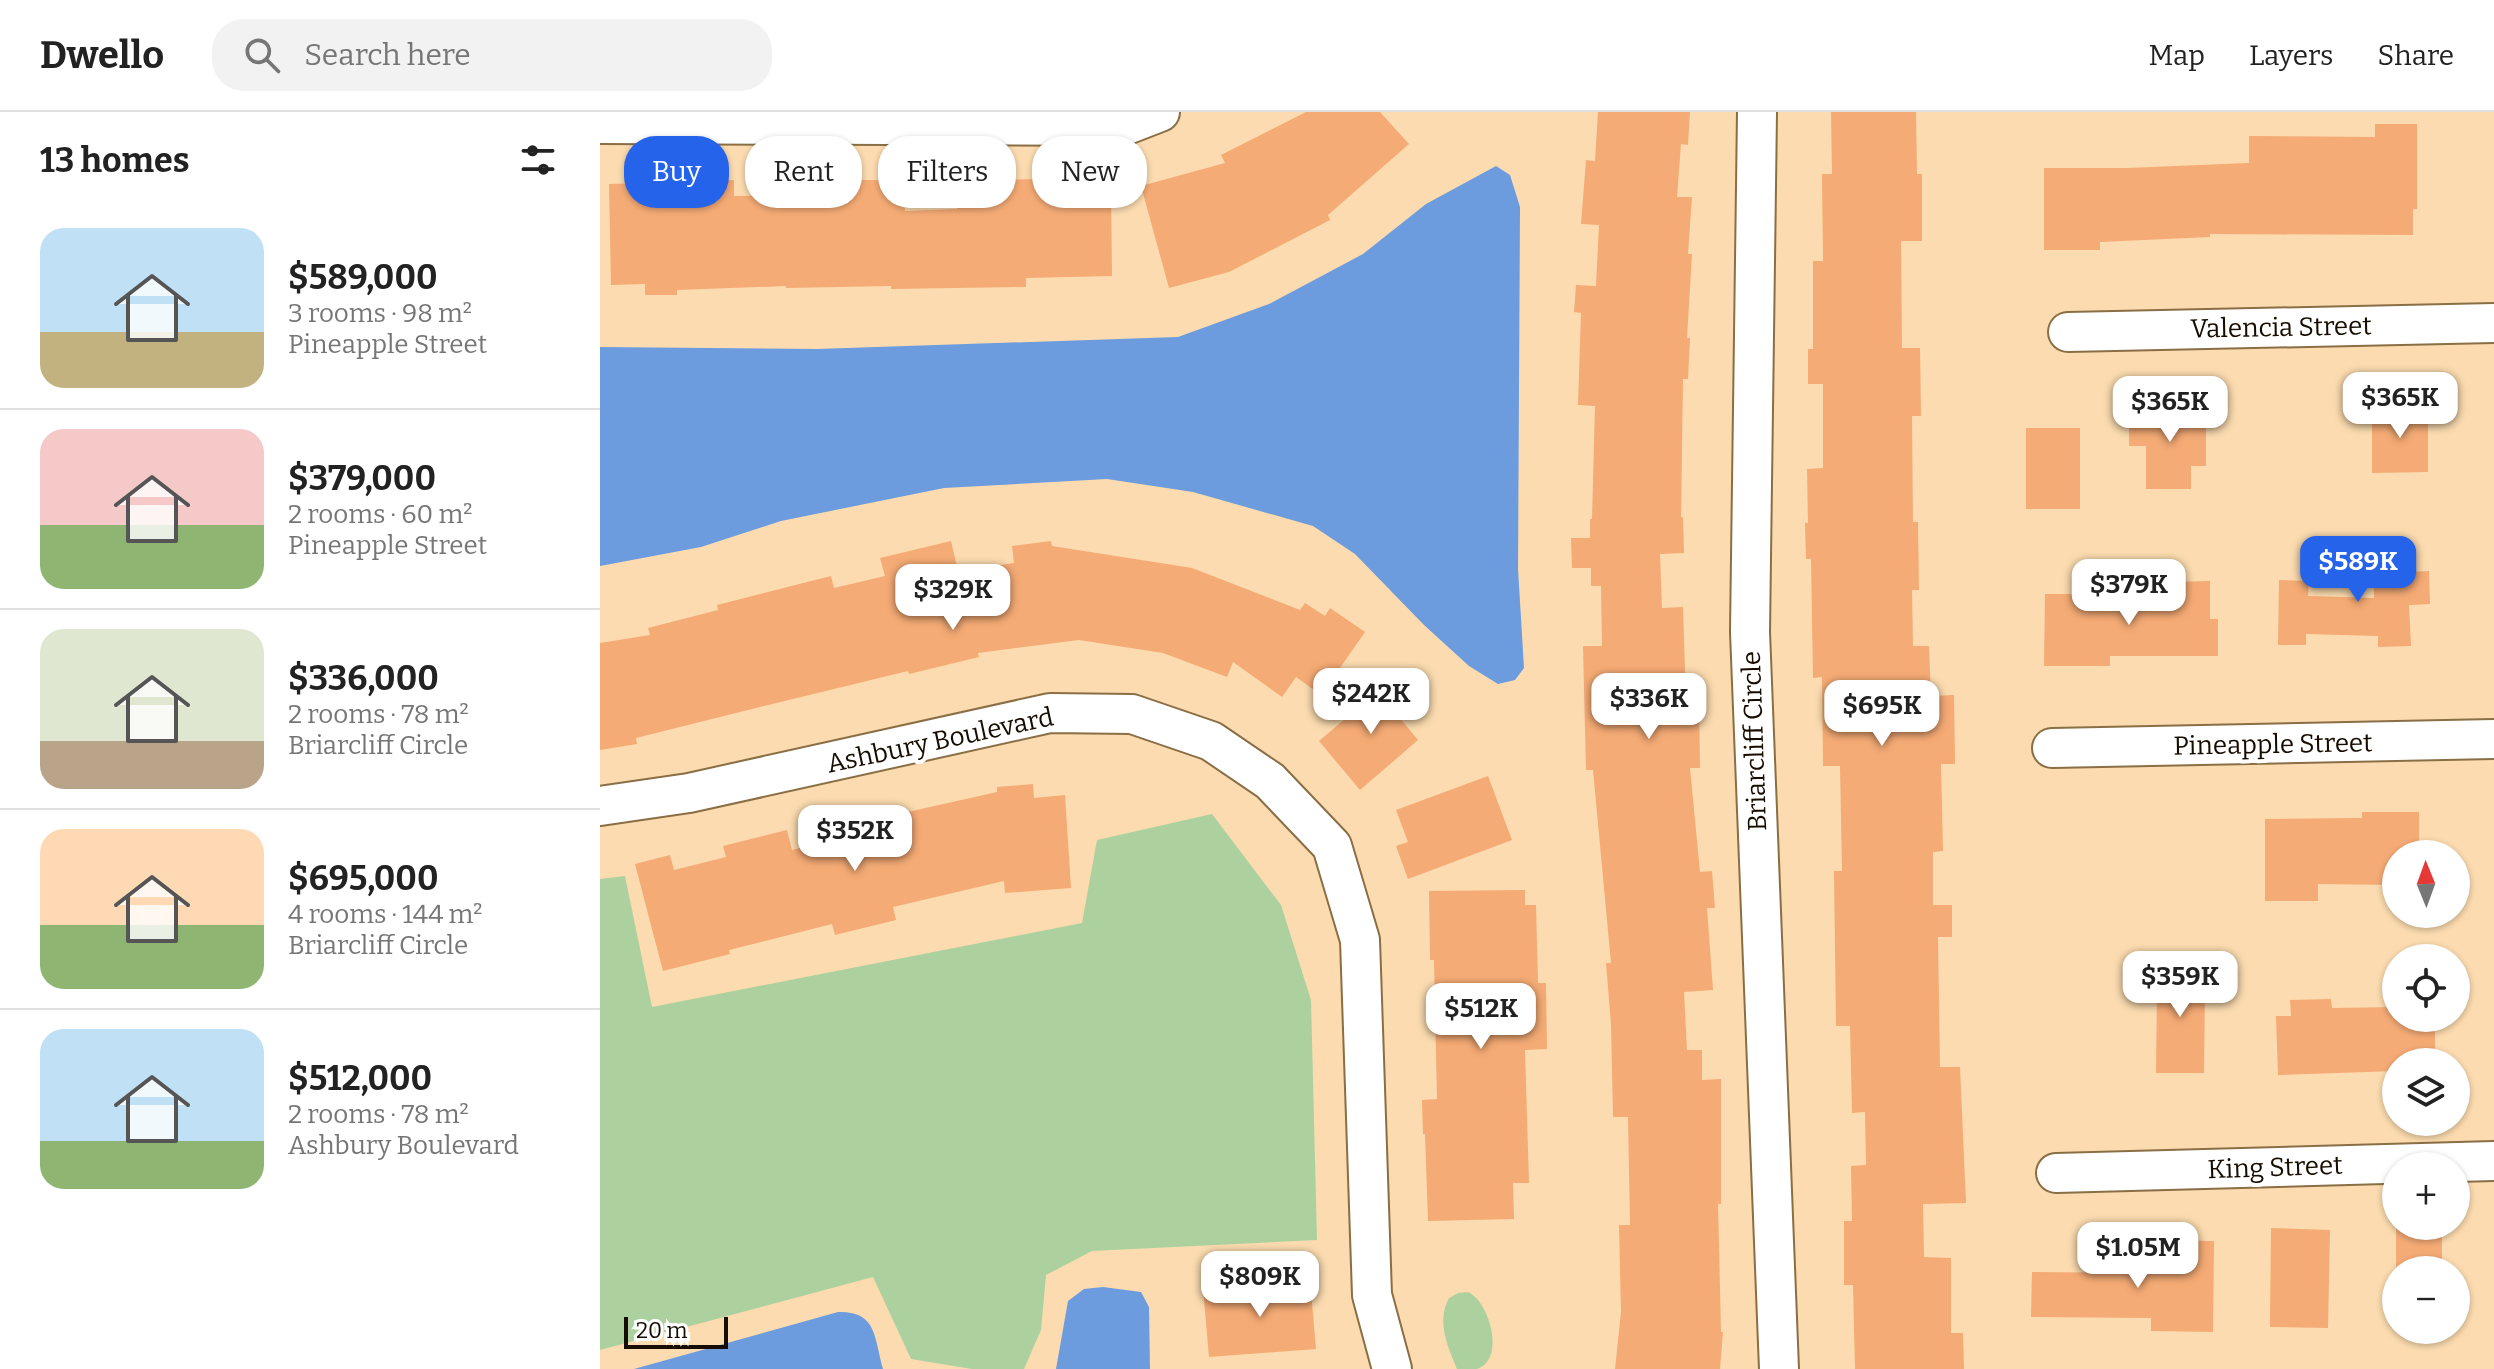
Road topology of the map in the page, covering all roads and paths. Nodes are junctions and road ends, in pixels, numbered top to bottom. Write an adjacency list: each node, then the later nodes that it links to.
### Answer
1 (1160, 112): 3 (street)
2 (1757, 112): 12 (street, Briarcliff Circle)
3 (600, 124)
4 (2494, 323): 5 (street, Valencia Street)
5 (2068, 332)
6 (2494, 739): 7 (street, Pineapple Street)
7 (2052, 748)
8 (600, 806): 11 (street, Ashbury Boulevard)
9 (2494, 1161): 10 (street, King Street)
10 (2056, 1173)
11 (1392, 1369)
12 (1779, 1369)

